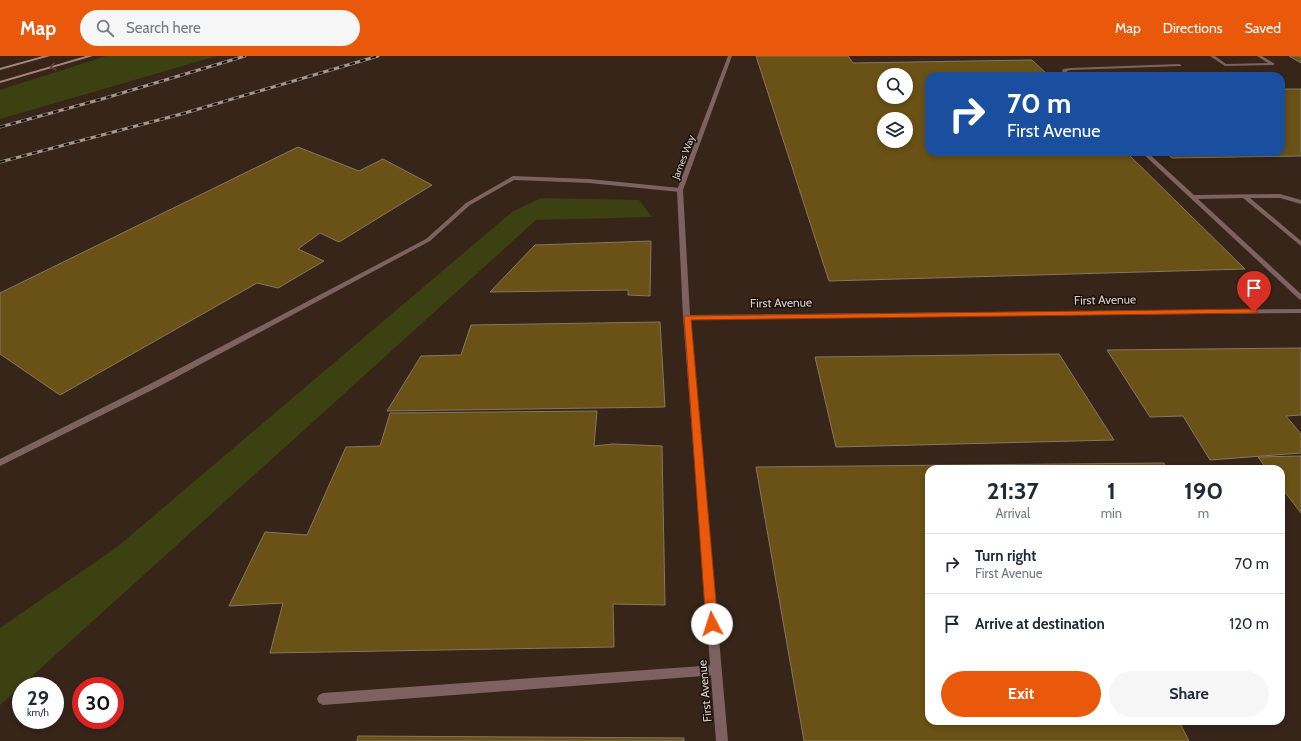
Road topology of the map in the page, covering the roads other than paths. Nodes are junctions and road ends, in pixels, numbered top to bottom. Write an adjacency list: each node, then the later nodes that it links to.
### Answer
1 (48, 56): 7 (main road)
2 (91, 56): 9 (main road, one-way to 9)
3 (730, 56): 11 (street, James Way)
4 (1212, 56): 5 (street)
5 (1259, 56)
6 (1179, 65): 8 (street)
7 (0, 69)
8 (1064, 72)
9 (0, 82)
10 (1148, 156): 12 (street)
11 (680, 190): 18 (street, James Way); 19 (street)
12 (1193, 197): 13 (street); 16 (street)
13 (1245, 197): 14 (street); 15 (street)
14 (1301, 202)
15 (1301, 244)
16 (1301, 298)
17 (1301, 311): 18 (street, First Avenue)
18 (687, 317): 20 (street, First Avenue)
19 (0, 463)
20 (716, 670): 21 (street); 22 (street, First Avenue)
21 (323, 699)
22 (722, 741)

